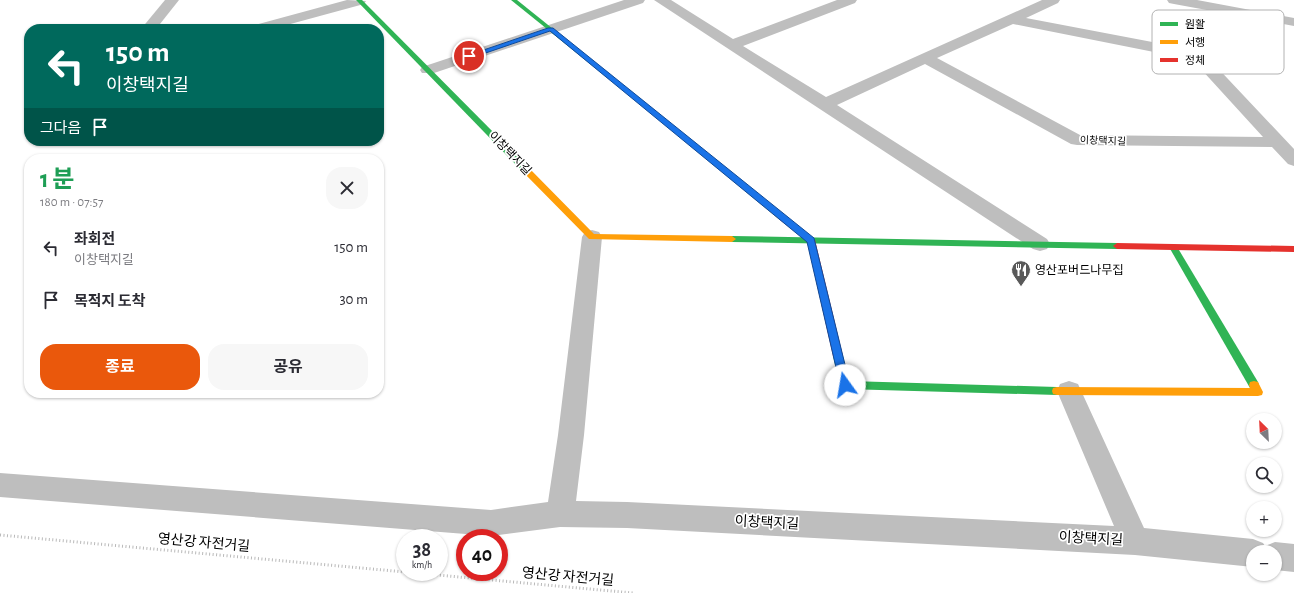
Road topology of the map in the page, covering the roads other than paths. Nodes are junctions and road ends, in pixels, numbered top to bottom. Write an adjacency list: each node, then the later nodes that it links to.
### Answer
1 (172, 0): 13 (street)
2 (359, 0): 14 (street); 15 (street, 이창택지길)
3 (514, 0): 17 (street)
4 (638, 0): 17 (street)
5 (662, 0): 20 (street)
6 (850, 0): 20 (street)
7 (1053, 0): 10 (street)
8 (1174, 0): 9 (street)
9 (1227, 10)
10 (1010, 19): 21 (street); 22 (street)
11 (1284, 20): 12 (street)
12 (1294, 22)
13 (152, 24)
14 (274, 24)
15 (383, 24)
16 (384, 25): 23 (street, 이창택지길)
17 (550, 29): 23 (street); 29 (street)
18 (1284, 30): 19 (street)
19 (1294, 38)
20 (731, 45): 25 (street)
21 (1152, 47)
22 (925, 58): 25 (street); 26 (street, 이창택지길)
23 (428, 70): 28 (street, 이창택지길)
24 (1214, 74): 26 (street)
25 (825, 104): 30 (street)
26 (1278, 142): 27 (street)
27 (1294, 160)
28 (592, 237): 29 (street); 35 (street)
29 (811, 240): 30 (street); 33 (street)
30 (1040, 244): 31 (street)
31 (1174, 247): 32 (street); 33 (street)
32 (1294, 249)
33 (1069, 391): 36 (street)
34 (0, 486): 35 (street, 이창택지길)
35 (560, 514): 36 (street, 이창택지길)
36 (1135, 541): 37 (street, 이창택지길)
37 (1246, 553)
38 (1282, 557): 39 (street)
39 (1294, 558)

